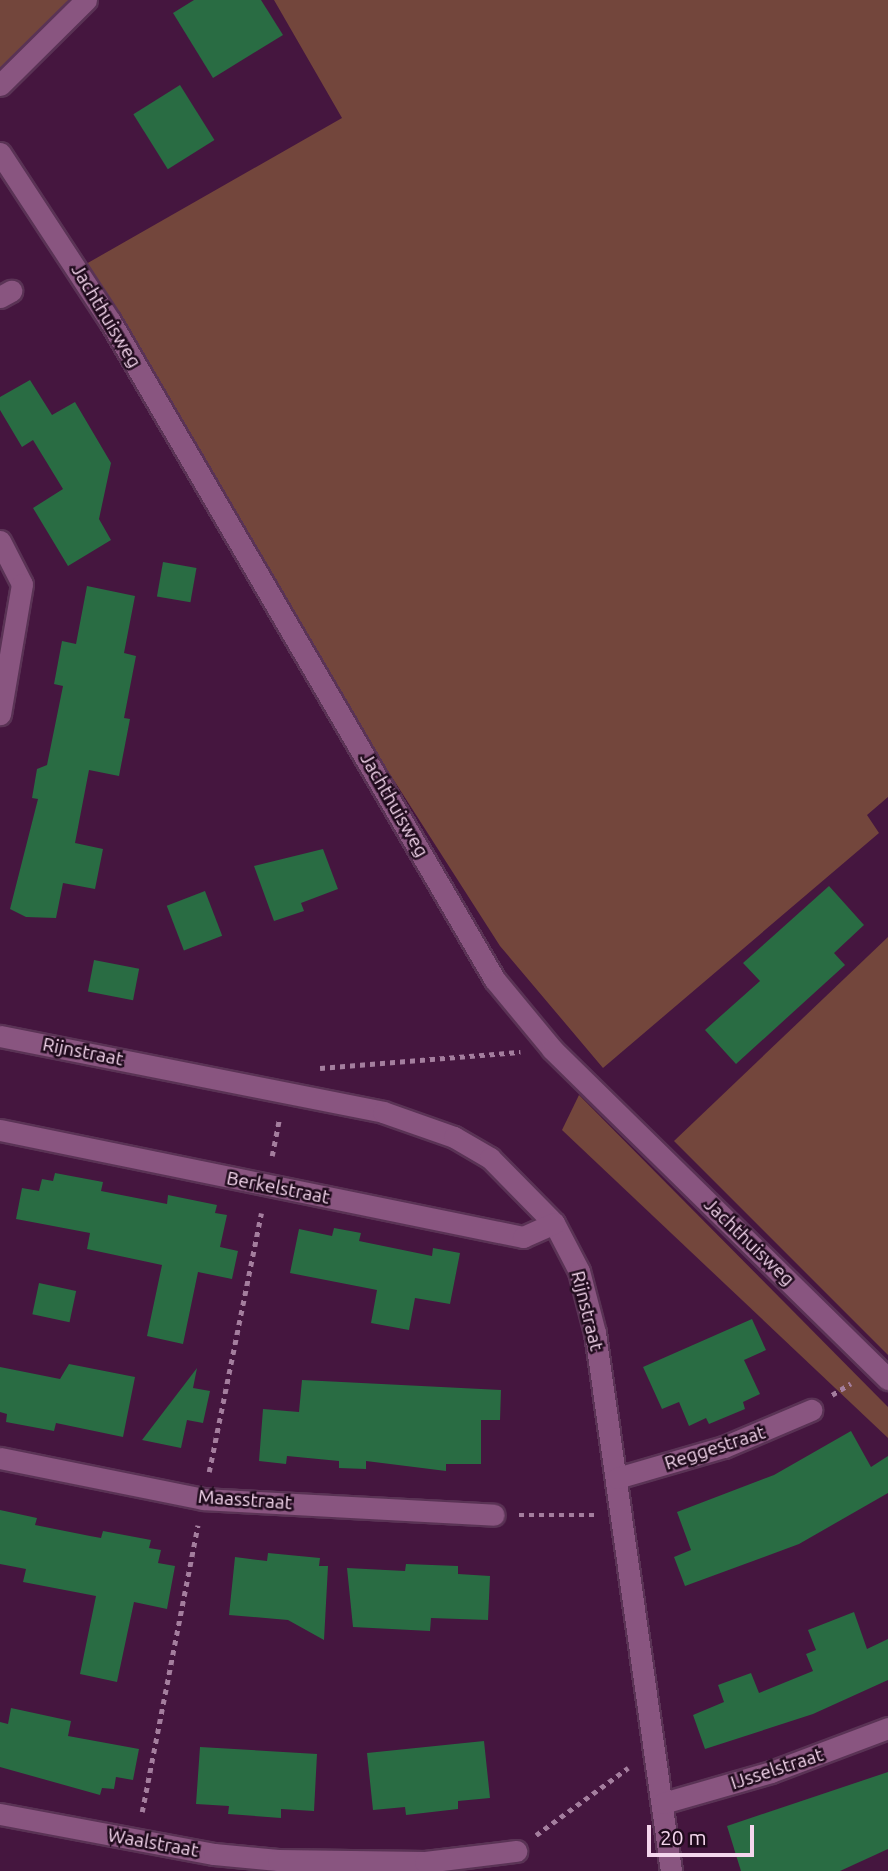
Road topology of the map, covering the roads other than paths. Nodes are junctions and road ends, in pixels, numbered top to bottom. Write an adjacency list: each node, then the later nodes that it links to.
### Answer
1 (86, 0): 2 (street)
2 (0, 85)
3 (0, 153): 9 (street, Jachthuisweg)
4 (0, 541): 5 (street)
5 (0, 714)
6 (0, 1036): 8 (street, Rijnstraat)
7 (0, 1130): 8 (street, Berkelstraat)
8 (554, 1223): 12 (street, Rijnstraat)
9 (882, 1373)
10 (811, 1410): 12 (street, Reggestraat)
11 (0, 1458): 13 (street, Maasstraat)
12 (617, 1478): 15 (street, Rijnstraat)
13 (494, 1515)
14 (888, 1728): 15 (street, IJsselstraat)
15 (663, 1803): 18 (street, Rijnstraat)
16 (0, 1814): 17 (street, Waalstraat)
17 (516, 1851)
18 (671, 1871)

